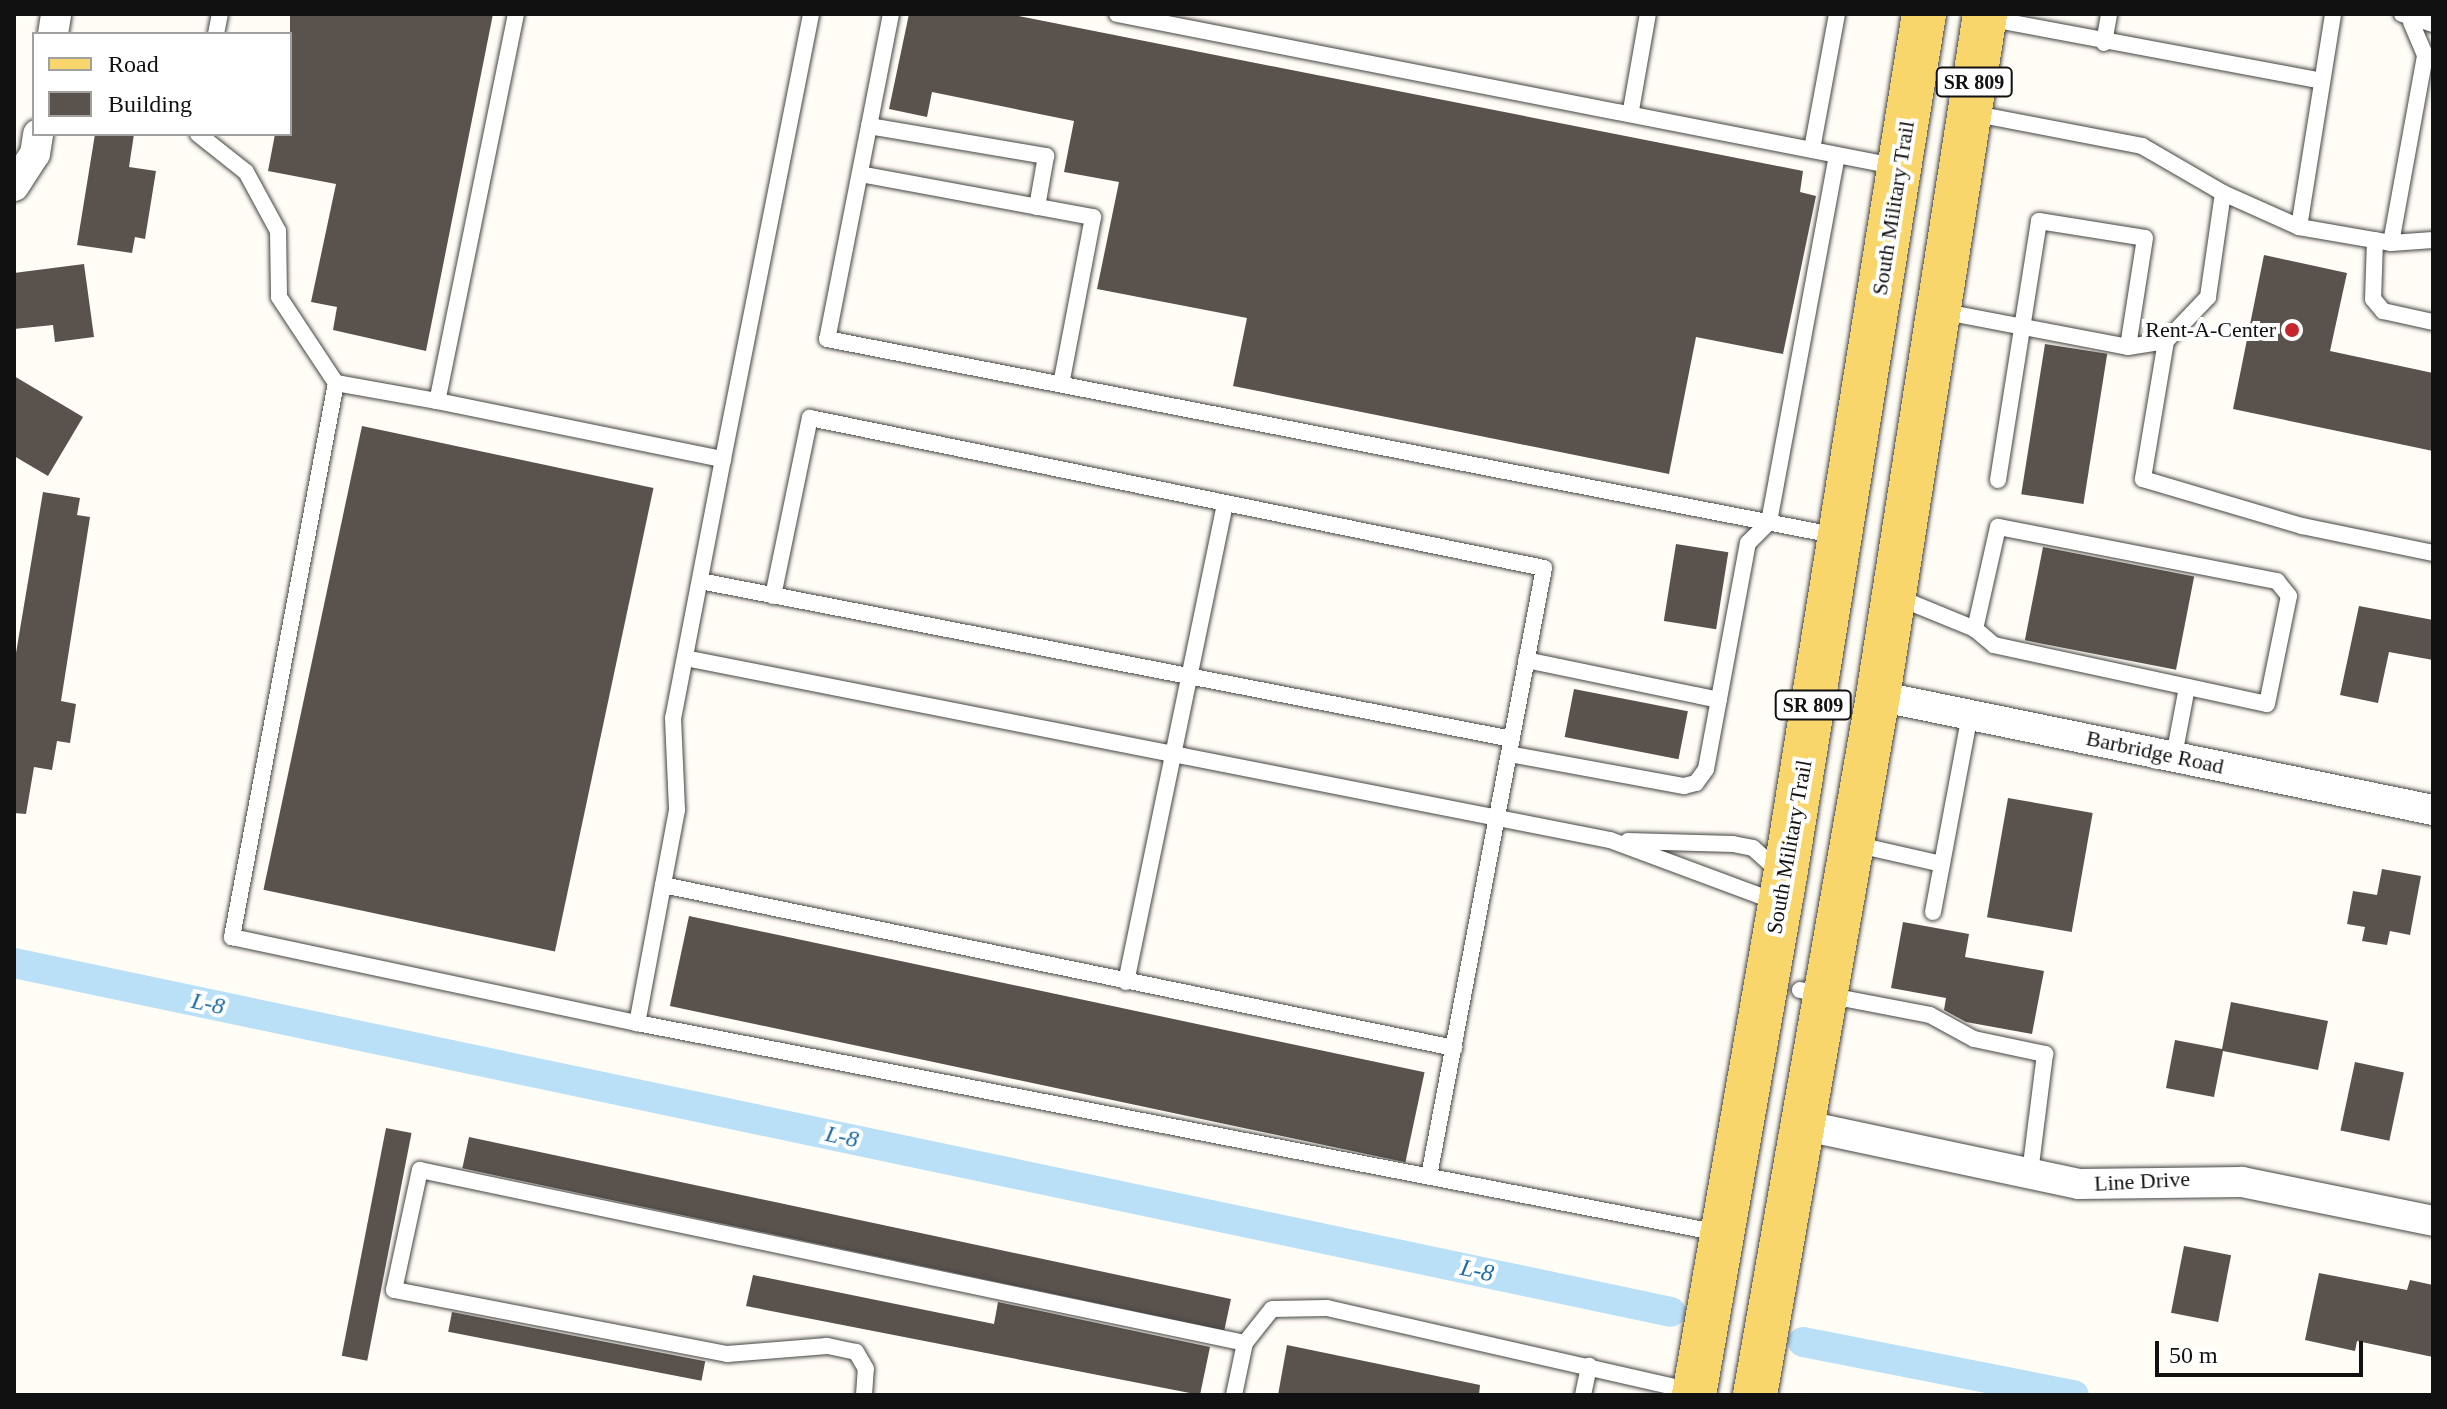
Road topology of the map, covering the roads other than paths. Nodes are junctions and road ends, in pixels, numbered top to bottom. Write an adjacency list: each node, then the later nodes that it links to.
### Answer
1 (516, 14): 38 (lane)
2 (811, 14): 40 (lane)
3 (891, 14): 18 (lane)
4 (1117, 14): 16 (lane)
5 (1648, 14): 16 (lane)
6 (1837, 14): 21 (lane)
7 (1924, 14): 23 (main road, South Military Trail / SR 809)
8 (2109, 14): 13 (lane)
9 (2333, 14): 15 (lane)
10 (1985, 16): 13 (lane); 17 (main road, SR 809)
11 (2407, 18): 12 (lane); 14 (lane)
12 (2433, 24)
13 (2104, 43): 15 (lane)
14 (2429, 56): 30 (lane)
15 (2322, 81): 28 (lane)
16 (1631, 110): 21 (lane)
17 (1970, 112): 26 (lane); 31 (main road, SR 809)
18 (869, 126): 24 (lane); 27 (lane)
19 (38, 136): 25 (street)
20 (201, 136): 36 (lane)
21 (1812, 149): 22 (lane)
22 (1837, 156): 23 (lane); 43 (lane)
23 (1899, 167): 39 (main road, South Military Trail / SR 809)
24 (860, 174): 27 (lane); 37 (lane)
25 (14, 186)
26 (2223, 193): 28 (lane); 34 (lane)
27 (1037, 207): 37 (lane)
28 (2299, 227): 30 (lane)
29 (2433, 240): 30 (lane)
30 (2383, 242): 32 (lane)
31 (1938, 311): 33 (lane); 48 (main road, SR 809)
32 (2433, 322)
33 (2023, 327): 35 (lane); 35 (lane); 41 (lane)
34 (2166, 341): 35 (lane); 45 (lane)
35 (2128, 347)
36 (336, 383): 38 (lane); 70 (lane)
37 (1061, 384): 43 (lane)
38 (437, 401): 40 (lane)
39 (1856, 434): 44 (main road, South Military Trail / SR 809); 63 (main road)
40 (723, 459): 46 (lane)
41 (1998, 480)
42 (1225, 503): 47 (lane); 51 (lane); 52 (lane)
43 (1769, 522): 44 (lane); 55 (lane)
44 (1840, 536): 66 (main road, South Military Trail / SR 809)
45 (2433, 553)
46 (700, 581): 47 (lane); 50 (lane)
47 (773, 596): 52 (lane)
48 (1894, 596): 49 (lane); 54 (main road, SR 809)
49 (1975, 629): 53 (lane); 53 (lane)
50 (685, 658): 58 (lane); 65 (lane)
51 (1526, 660): 55 (lane); 57 (lane)
52 (1188, 676): 57 (lane); 58 (lane)
53 (2187, 687): 59 (lane)
54 (1878, 696): 56 (street, Barbridge Road); 63 (main road, SR 809)
55 (1719, 700): 57 (lane)
56 (1970, 714): 59 (street, Barbridge Road); 64 (lane)
57 (1511, 747): 61 (lane)
58 (1174, 755): 61 (lane); 68 (lane)
59 (2174, 756): 60 (street, Barbridge Road)
60 (2433, 810)
61 (1498, 819): 62 (lane); 71 (lane)
62 (1610, 840): 66 (lane); 66 (lane)
63 (1852, 843): 64 (lane); 69 (main road, SR 809)
64 (1942, 864): 67 (lane)
65 (663, 885): 68 (lane); 70 (lane)
66 (1783, 890): 69 (main road); 76 (main road, South Military Trail / SR 809)
67 (1933, 912)
68 (1126, 982): 71 (lane)
69 (1813, 992): 72 (main road, SR 809); 73 (lane); 77 (main road)
70 (637, 1023): 74 (lane)
71 (1454, 1048): 74 (lane)
72 (1806, 1126): 73 (street, Line Drive); 77 (main road, SR 809)
73 (2030, 1173): 75 (street, Line Drive)
74 (1429, 1176): 76 (lane)
75 (2433, 1221)
76 (1719, 1233): 80 (main road, South Military Trail / SR 809)
77 (1785, 1237): 81 (main road, SR 809)
78 (1245, 1343): 79 (lane); 82 (lane); 83 (lane)
79 (1589, 1366): 80 (lane); 84 (lane)
80 (1694, 1393)
81 (1761, 1394)
82 (864, 1395)
83 (1234, 1395)
84 (1583, 1395)

